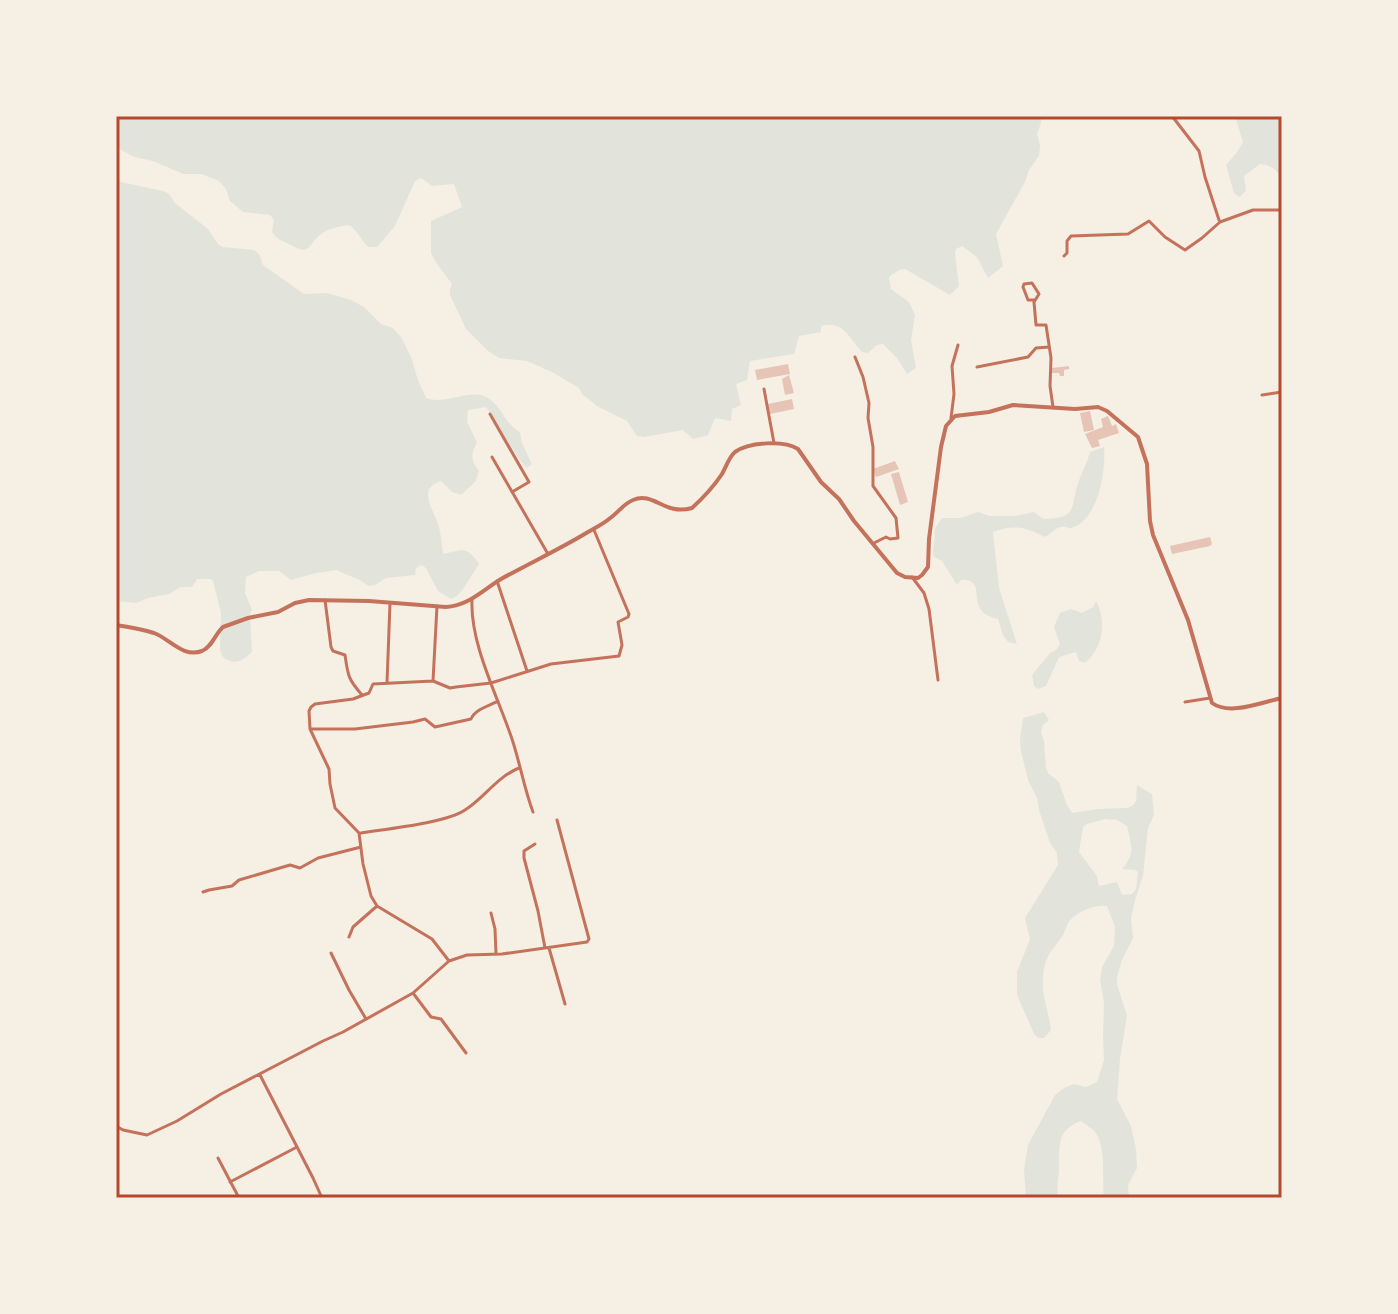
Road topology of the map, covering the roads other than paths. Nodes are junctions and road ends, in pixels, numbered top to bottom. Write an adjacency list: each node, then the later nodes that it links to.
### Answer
1 (1172, 116): 3 (street)
2 (1282, 210): 3 (street)
3 (1220, 222): 4 (street)
4 (1064, 256)
5 (1035, 300): 5 (street); 7 (street)
6 (958, 345): 15 (street)
7 (1049, 347): 9 (street); 13 (street)
8 (855, 357): 20 (street)
9 (977, 367)
10 (764, 389): 16 (street)
11 (1282, 392): 12 (street)
12 (1262, 395)
13 (1053, 407): 15 (street); 35 (street)
14 (490, 414): 18 (street)
15 (951, 418): 22 (street)
16 (774, 443): 19 (street); 20 (street)
17 (492, 457): 18 (street)
18 (512, 492): 21 (street)
19 (593, 529): 21 (street); 29 (street)
20 (874, 543): 22 (street)
21 (548, 554): 23 (street)
22 (912, 577): 30 (street)
23 (497, 581): 25 (street); 29 (street)
24 (325, 600): 26 (street); 28 (street); 34 (street)
25 (472, 600): 27 (street); 33 (street)
26 (390, 603): 27 (street); 32 (street)
27 (437, 606): 31 (street)
28 (116, 625)
29 (527, 671): 33 (street)
30 (938, 680)
31 (433, 681): 32 (street); 33 (street)
32 (387, 683): 34 (street)
33 (491, 683): 37 (street)
34 (362, 695): 39 (street)
35 (1210, 698): 36 (street); 38 (street)
36 (1282, 698)
37 (498, 701): 39 (street); 40 (street)
38 (1185, 702)
39 (310, 729): 43 (street)
40 (519, 768): 41 (street); 43 (street)
41 (533, 812)
42 (557, 820): 50 (street)
43 (359, 833): 45 (street)
44 (535, 844): 50 (street)
45 (361, 847): 46 (street); 47 (street)
46 (203, 892)
47 (377, 906): 49 (street); 53 (street)
48 (491, 913): 52 (street)
49 (349, 937)
50 (547, 948): 52 (street); 55 (street)
51 (331, 953): 56 (street)
52 (496, 954): 53 (street)
53 (449, 961): 54 (street)
54 (413, 993): 56 (street); 57 (street)
55 (565, 1004)
56 (366, 1019): 58 (street)
57 (466, 1053)
58 (260, 1075): 59 (street); 60 (street)
59 (116, 1126)
60 (297, 1147): 62 (street); 64 (street)
61 (218, 1158): 62 (street)
62 (230, 1182): 63 (street)
63 (239, 1198)
64 (322, 1198)

